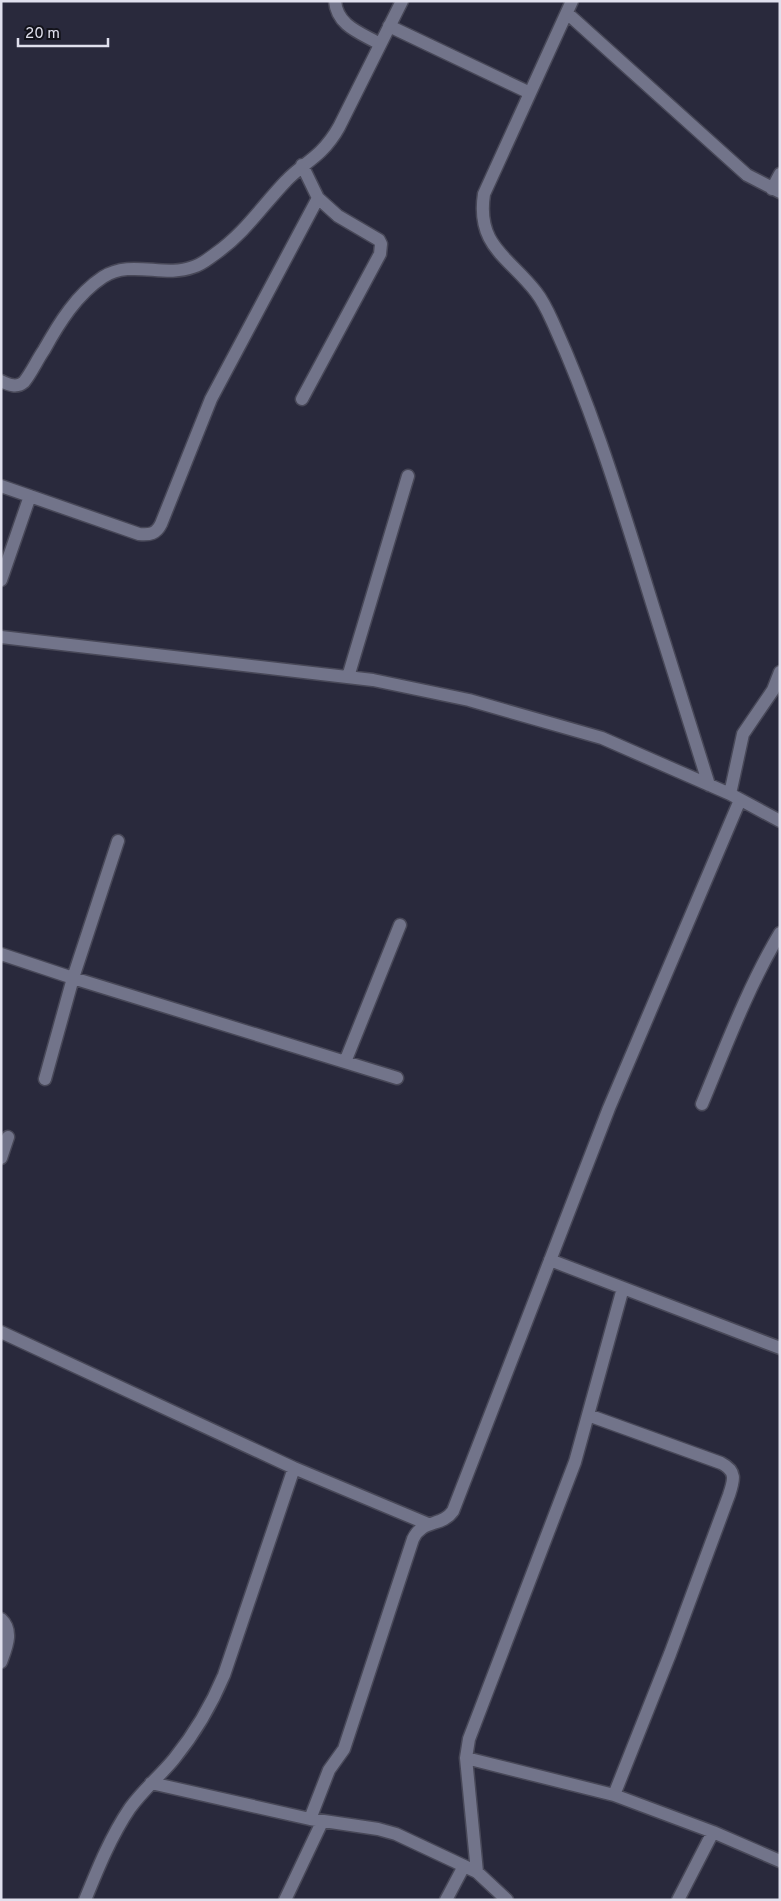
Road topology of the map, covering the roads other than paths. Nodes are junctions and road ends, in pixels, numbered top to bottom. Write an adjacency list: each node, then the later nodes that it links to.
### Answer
1 (335, 1): 6 (street)
2 (402, 1): 5 (street)
3 (572, 1): 4 (street)
4 (566, 13): 7 (street); 10 (street)
5 (389, 26): 6 (street); 7 (street)
6 (380, 44): 8 (street)
7 (530, 93): 21 (street)
8 (302, 165): 11 (street); 12 (street)
9 (780, 174): 10 (street)
10 (776, 191)
11 (318, 198): 13 (street); 16 (street)
12 (1, 381)
13 (302, 399)
14 (408, 476): 20 (street)
15 (1, 486): 16 (street)
16 (30, 496): 17 (street)
17 (1, 580)
18 (1, 637): 20 (street)
19 (780, 672): 22 (street)
20 (348, 677): 21 (street)
21 (709, 785): 22 (street)
22 (735, 797): 23 (street); 35 (street)
23 (780, 821)
24 (118, 841): 28 (street)
25 (400, 924): 29 (street)
26 (780, 933): 32 (street)
27 (1, 954): 28 (street)
28 (74, 978): 29 (street); 31 (street)
29 (345, 1062): 30 (street)
30 (397, 1078)
31 (45, 1079)
32 (702, 1104)
33 (8, 1137): 34 (street)
34 (1, 1158)
35 (550, 1260): 36 (street); 41 (street)
36 (623, 1288): 38 (street); 39 (street)
37 (1, 1332): 40 (street)
38 (780, 1348)
39 (588, 1414): 44 (street); 46 (street)
40 (294, 1468): 41 (street); 45 (street)
41 (428, 1524): 47 (street)
42 (1, 1619): 43 (street)
43 (1, 1662)
44 (466, 1758): 46 (street); 51 (street)
45 (151, 1783): 47 (street); 52 (street)
46 (614, 1795): 48 (street)
47 (316, 1820): 50 (street); 53 (street)
48 (713, 1832): 49 (street); 56 (street)
49 (780, 1862)
50 (464, 1866): 51 (street); 54 (street)
51 (477, 1872): 55 (street)
52 (85, 1900)
53 (285, 1900)
54 (446, 1900)
55 (507, 1900)
56 (678, 1900)

